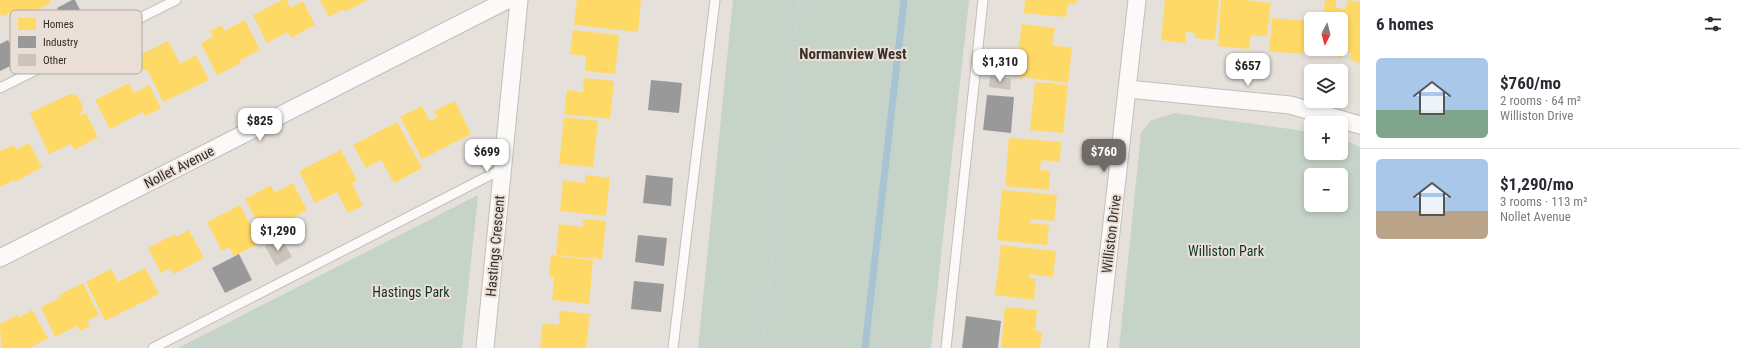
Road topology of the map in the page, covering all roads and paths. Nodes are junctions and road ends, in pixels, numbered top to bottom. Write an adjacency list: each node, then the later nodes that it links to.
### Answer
1 (176, 0): 7 (lane)
2 (507, 0): 13 (street, Nollet Avenue)
3 (519, 0): 12 (street, Hastings Crescent)
4 (715, 0): 16 (lane)
5 (983, 0): 17 (lane)
6 (1137, 0): 10 (street, Williston Drive)
7 (142, 17)
8 (28, 74): 9 (lane)
9 (0, 88)
10 (1128, 89): 11 (street); 18 (street, Williston Drive)
11 (1360, 125)
12 (502, 170): 14 (lane); 15 (street, Hastings Crescent)
13 (0, 258)
14 (153, 348)
15 (485, 348)
16 (673, 348)
17 (946, 348)
18 (1098, 348)

